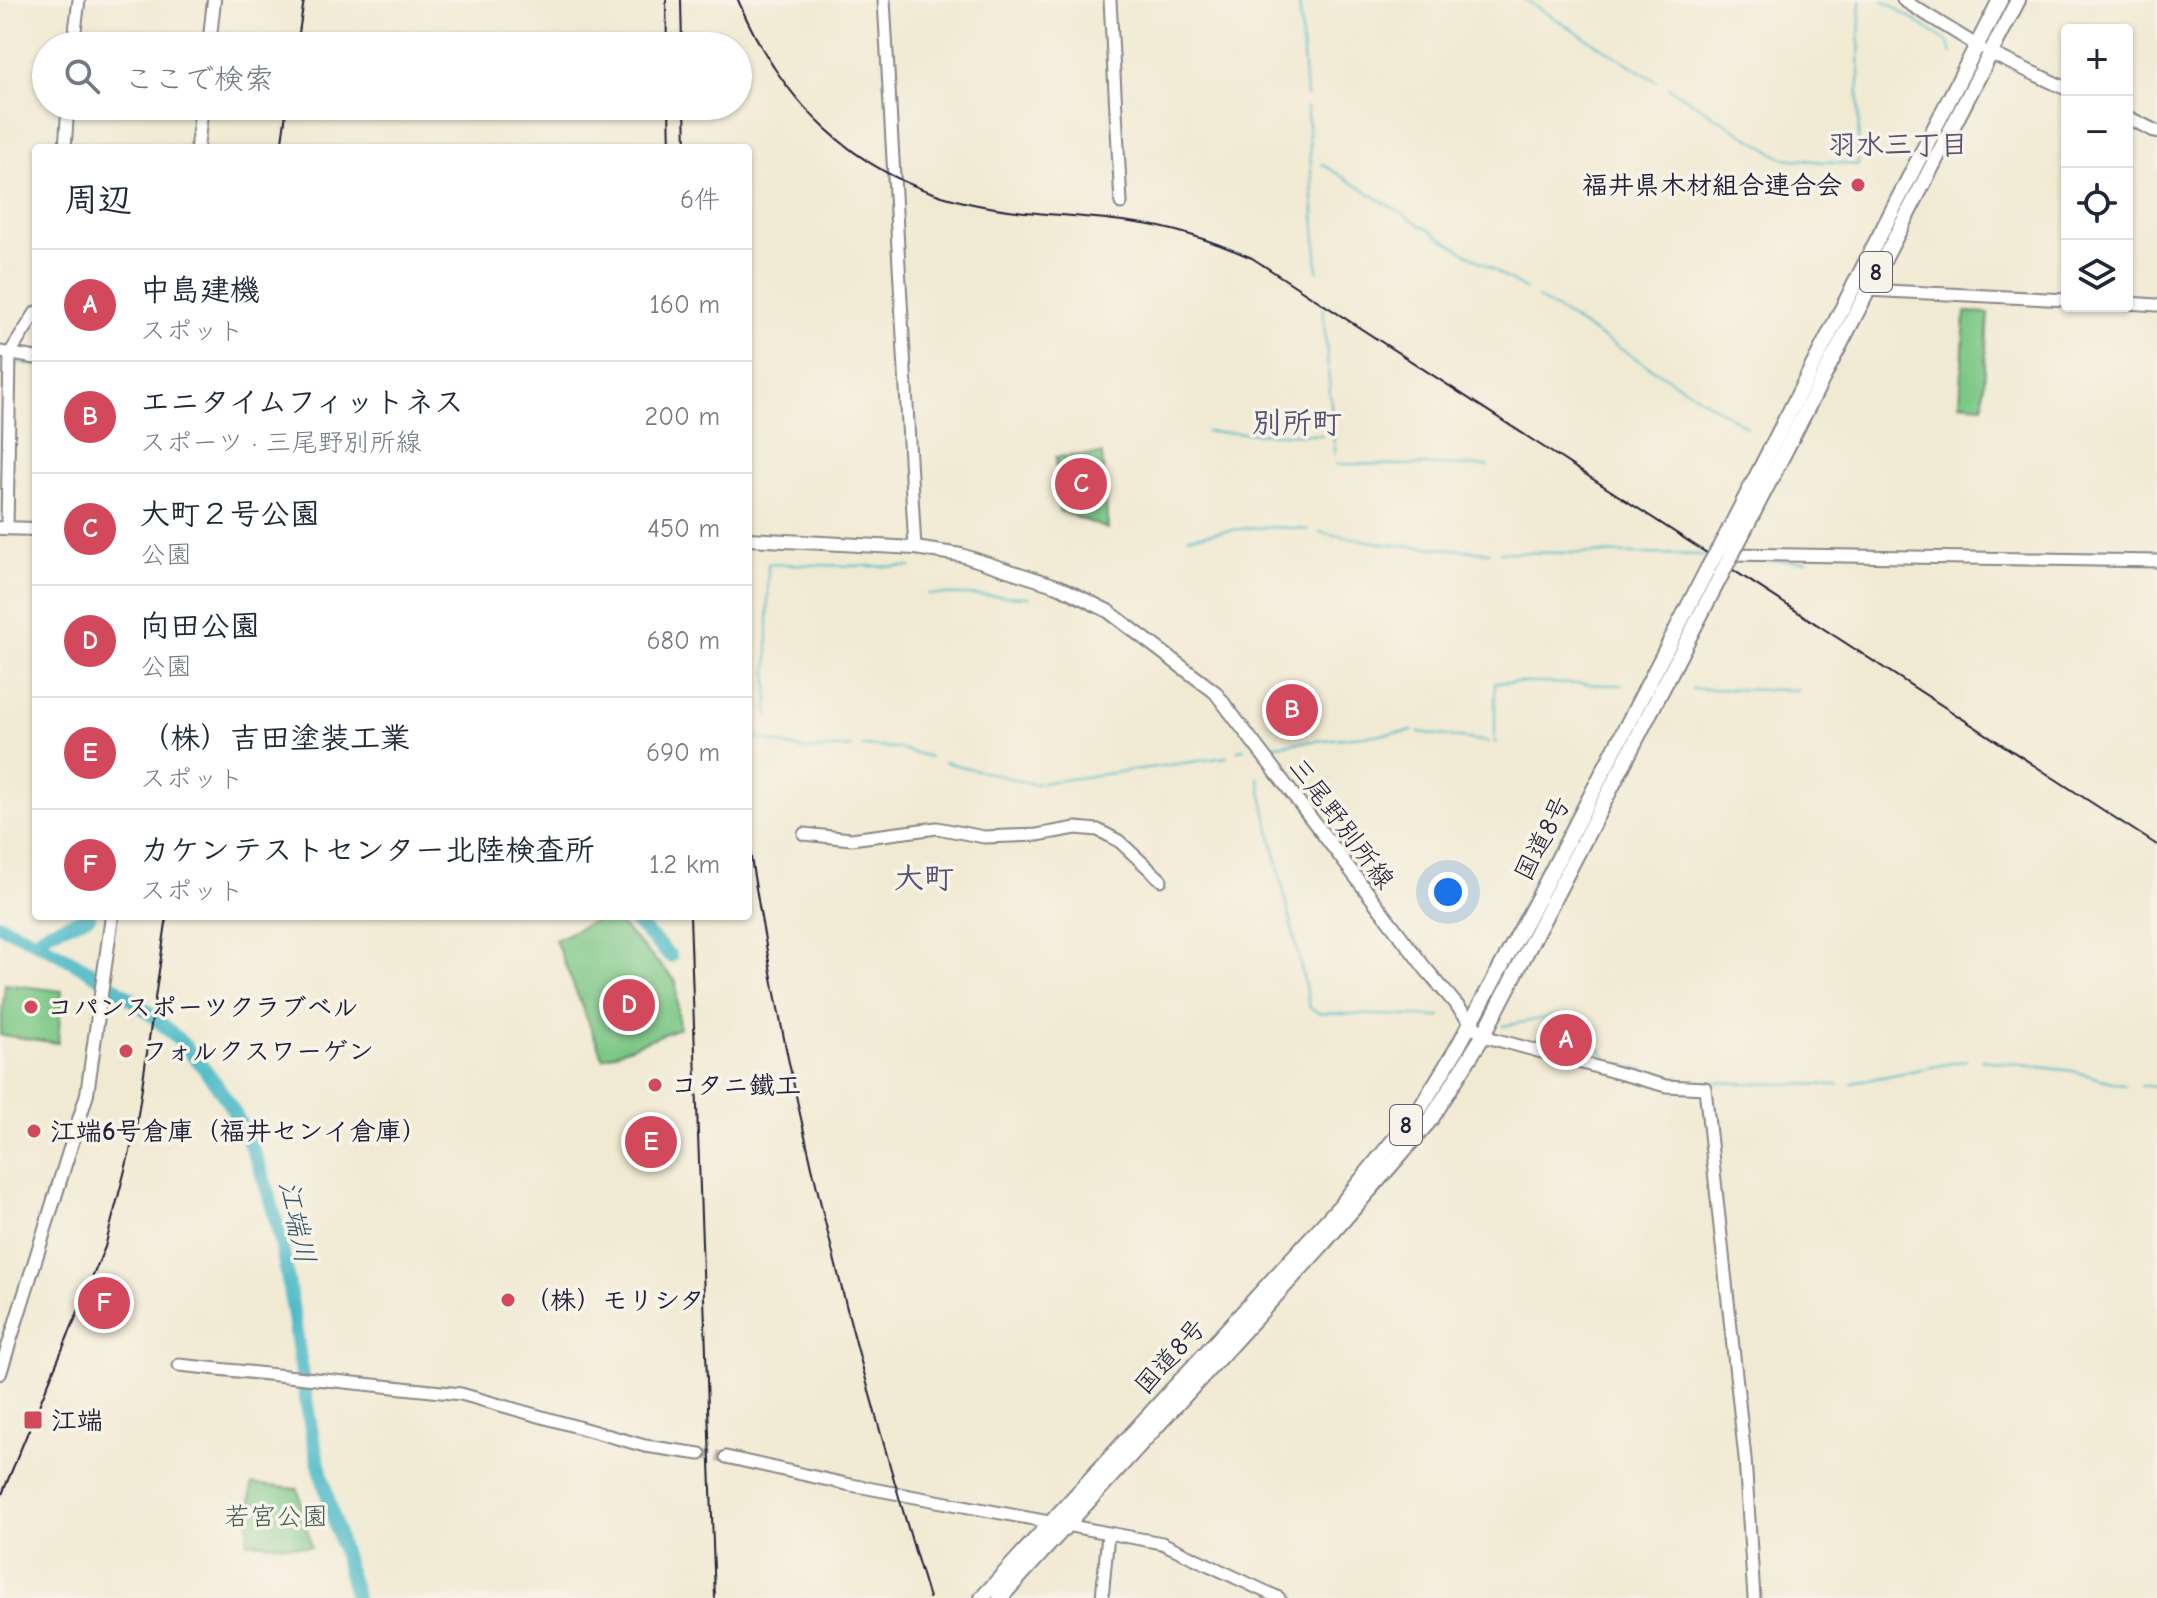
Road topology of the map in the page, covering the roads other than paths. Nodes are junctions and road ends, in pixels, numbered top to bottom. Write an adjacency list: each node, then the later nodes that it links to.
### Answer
1 (79, 0): 8 (street)
2 (214, 0): 9 (main road)
3 (884, 0): 31 (street)
4 (1110, 0): 19 (street)
5 (1903, 0): 10 (street)
6 (2000, 0): 10 (highway, 国道8号 / 8)
7 (2018, 0): 11 (highway, 国道8号 / 8)
8 (75, 32)
9 (211, 32)
10 (1976, 45): 11 (street); 30 (highway, 国道8号 / 8)
11 (1990, 53): 12 (main road); 20 (highway, 国道8号 / 8)
12 (2061, 86)
13 (67, 120): 17 (street)
14 (200, 120): 18 (main road)
15 (2133, 120): 16 (main road)
16 (2157, 132)
17 (65, 144)
18 (197, 144)
19 (1121, 203)
20 (1867, 290): 21 (street); 30 (highway, 国道8号 / 8)
21 (2061, 300)
22 (2133, 303): 23 (street)
23 (2157, 305)
24 (32, 317): 25 (street)
25 (5, 353): 26 (street); 27 (street)
26 (32, 357)
27 (3, 528): 28 (main road)
28 (32, 529)
29 (752, 539): 31 (main road, 三尾野別所線)
30 (1731, 545): 32 (street); 33 (highway, 国道8号 / 8, bridge)
31 (915, 548): 37 (main road, 三尾野別所線)
32 (2157, 561)
33 (1714, 571): 37 (highway, 国道8号 / 8); 38 (highway, 国道8号 / 8)
34 (804, 834): 35 (street)
35 (1161, 880)
36 (111, 920): 40 (main road)
37 (1472, 1019): 38 (main road, 三尾野別所線); 43 (highway, 国道8号 / 8)
38 (1483, 1036): 44 (highway, 国道8号 / 8); 50 (street)
39 (179, 1365): 41 (street)
40 (0, 1373)
41 (700, 1454)
42 (726, 1457): 43 (street)
43 (1052, 1520): 44 (street); 46 (highway, 国道8号 / 8)
44 (1069, 1524): 45 (street); 47 (highway, 国道8号 / 8)
45 (1108, 1534): 48 (street); 49 (street)
46 (982, 1598)
47 (1000, 1598)
48 (1102, 1598)
49 (1279, 1598)
50 (1754, 1598)

